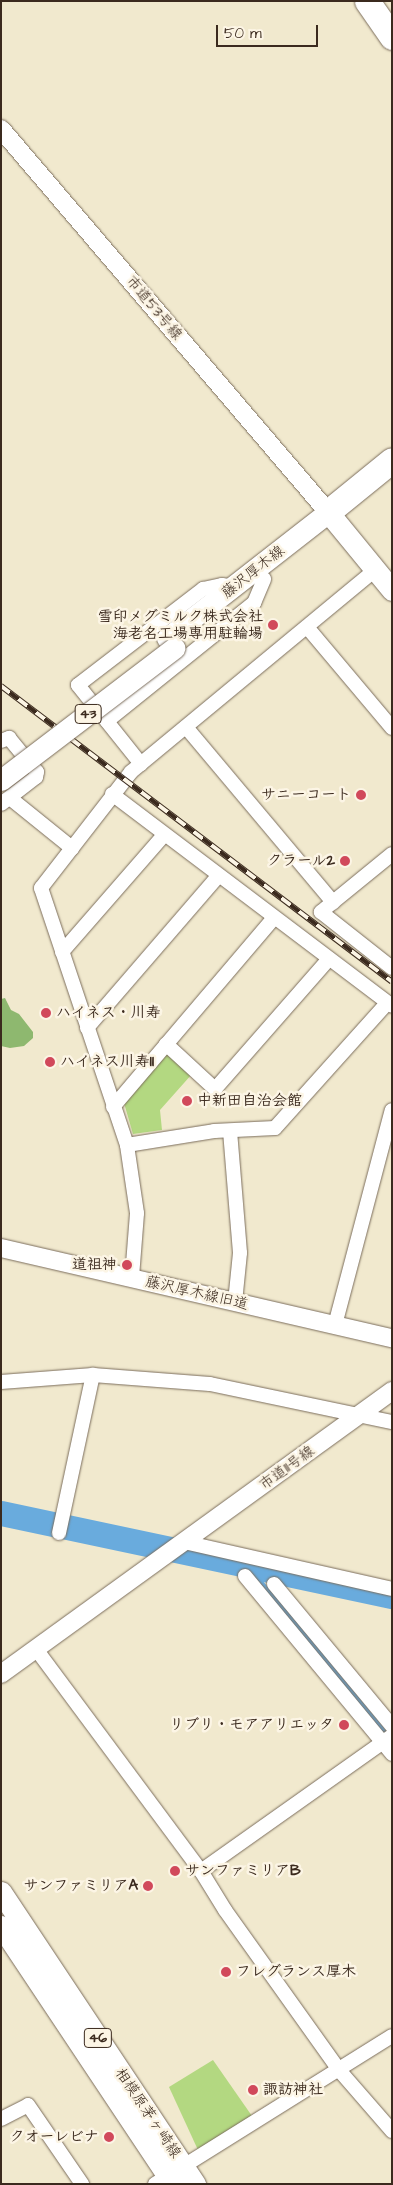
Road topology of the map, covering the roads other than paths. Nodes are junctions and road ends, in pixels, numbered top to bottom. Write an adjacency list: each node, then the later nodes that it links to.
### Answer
1 (367, 1): 2 (highway)
2 (392, 37)
3 (1, 129): 6 (street, 市道53号線)
4 (392, 460): 6 (highway)
5 (392, 476): 6 (highway)
6 (332, 517): 7 (main road); 8 (main road, 藤沢厚木線 / 43); 9 (main road, 藤沢厚木線 / 43)
7 (375, 570): 10 (main road); 11 (street)
8 (264, 579): 12 (main road, 藤沢厚木線 / 43); 13 (street)
9 (234, 587): 12 (main road, 藤沢厚木線 / 43); 13 (street)
10 (392, 590)
11 (307, 627): 14 (street); 15 (street)
12 (170, 643): 18 (main road, 藤沢厚木線 / 43); 19 (main road, 藤沢厚木線 / 43, bridge)
13 (107, 721): 17 (street)
14 (186, 727): 17 (street); 25 (street)
15 (392, 728)
16 (1, 741): 19 (street)
17 (141, 764): 20 (street)
18 (1, 767)
19 (4, 794): 22 (street)
20 (112, 794): 21 (street); 22 (street)
21 (164, 835): 24 (street); 27 (street)
22 (72, 848): 27 (street)
23 (392, 854): 25 (street)
24 (218, 876): 26 (street); 31 (street)
25 (333, 902): 29 (street)
26 (274, 918): 28 (street); 32 (street)
27 (62, 952): 31 (street)
28 (329, 959): 30 (street); 32 (street)
29 (392, 968)
30 (389, 1004): 35 (street)
31 (87, 1028): 33 (street)
32 (166, 1044): 33 (street)
33 (113, 1106): 36 (street)
34 (392, 1110): 40 (street)
35 (230, 1131): 36 (street); 39 (street)
36 (126, 1145): 38 (street)
37 (1, 1248): 38 (street, 藤沢厚木線旧道)
38 (132, 1277): 39 (street, 藤沢厚木線旧道)
39 (235, 1302): 40 (street, 藤沢厚木線旧道)
40 (335, 1325): 41 (street, 藤沢厚木線旧道)
41 (392, 1338)
42 (93, 1374): 43 (street); 45 (street); 47 (street)
43 (1, 1382)
44 (392, 1391): 45 (street, 市道11号線)
45 (360, 1416): 46 (street); 48 (street, 市道11号線)
46 (392, 1422)
47 (60, 1527)
48 (177, 1547): 51 (street); 52 (street, 市道11号線)
49 (245, 1576): 55 (street)
50 (274, 1584): 54 (street)
51 (392, 1589)
52 (36, 1649): 53 (street, 市道11号線); 57 (street)
53 (1, 1674)
54 (392, 1726)
55 (386, 1740): 56 (street); 57 (street)
56 (392, 1754)
57 (201, 1871): 61 (street)
58 (1, 1892): 64 (main road, 相模原茅ヶ崎線 / 46)
59 (1, 1927): 64 (main road, 相模原茅ヶ崎線 / 46)
60 (392, 2036): 61 (street)
61 (339, 2070): 63 (street); 64 (street)
62 (1, 2118): 65 (street)
63 (392, 2131)
64 (170, 2177): 66 (main road, 相模原茅ヶ崎線 / 46)
65 (82, 2184)
66 (195, 2184)

